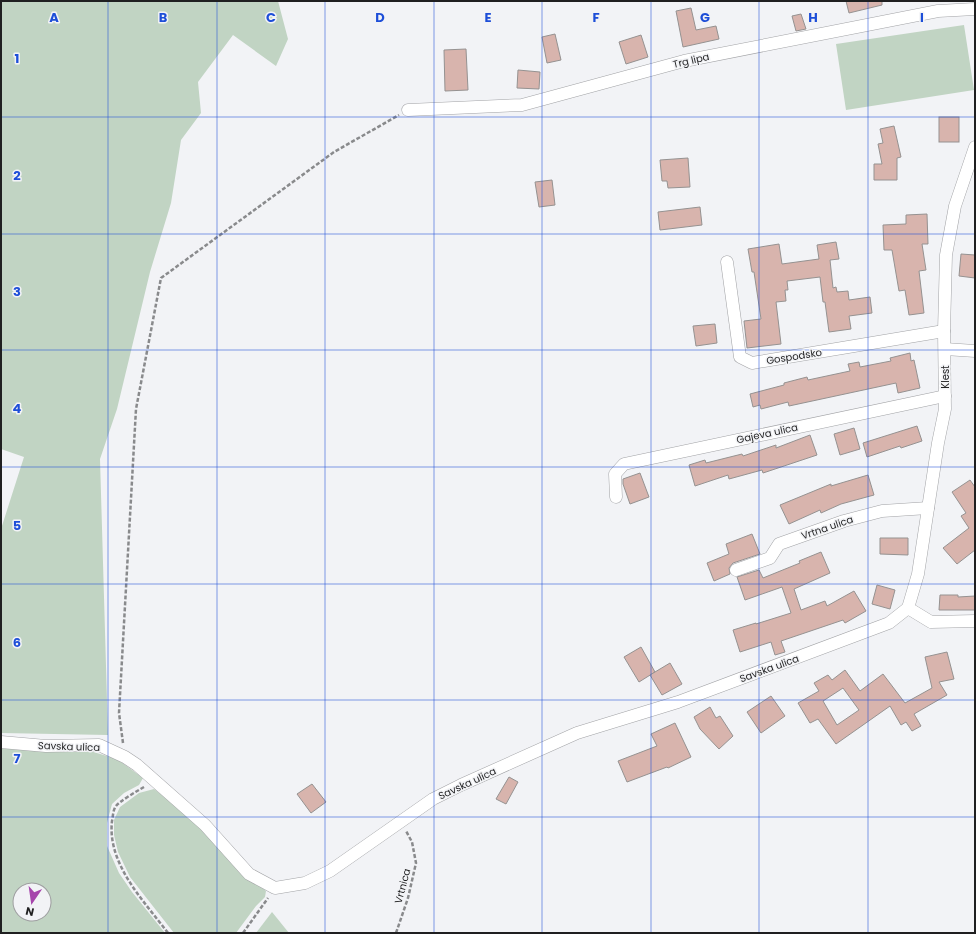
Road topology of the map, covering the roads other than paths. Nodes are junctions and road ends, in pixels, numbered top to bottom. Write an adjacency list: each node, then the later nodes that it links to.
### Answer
1 (975, 9): 2 (street, Trg lipa)
2 (408, 110)
3 (975, 147): 5 (street, Klest)
4 (727, 262): 5 (street, Gospodsko)
5 (944, 331): 6 (street, Klest)
6 (945, 349): 7 (street); 8 (street, Klest)
7 (975, 351)
8 (945, 396): 9 (street, Gajeva ulica); 10 (street, Klest)
9 (616, 497)
10 (928, 508): 11 (street, Vrtna ulica); 12 (street, Klest)
11 (736, 570)
12 (908, 608): 13 (street); 14 (street, Savska ulica)
13 (975, 621)
14 (1, 742)

